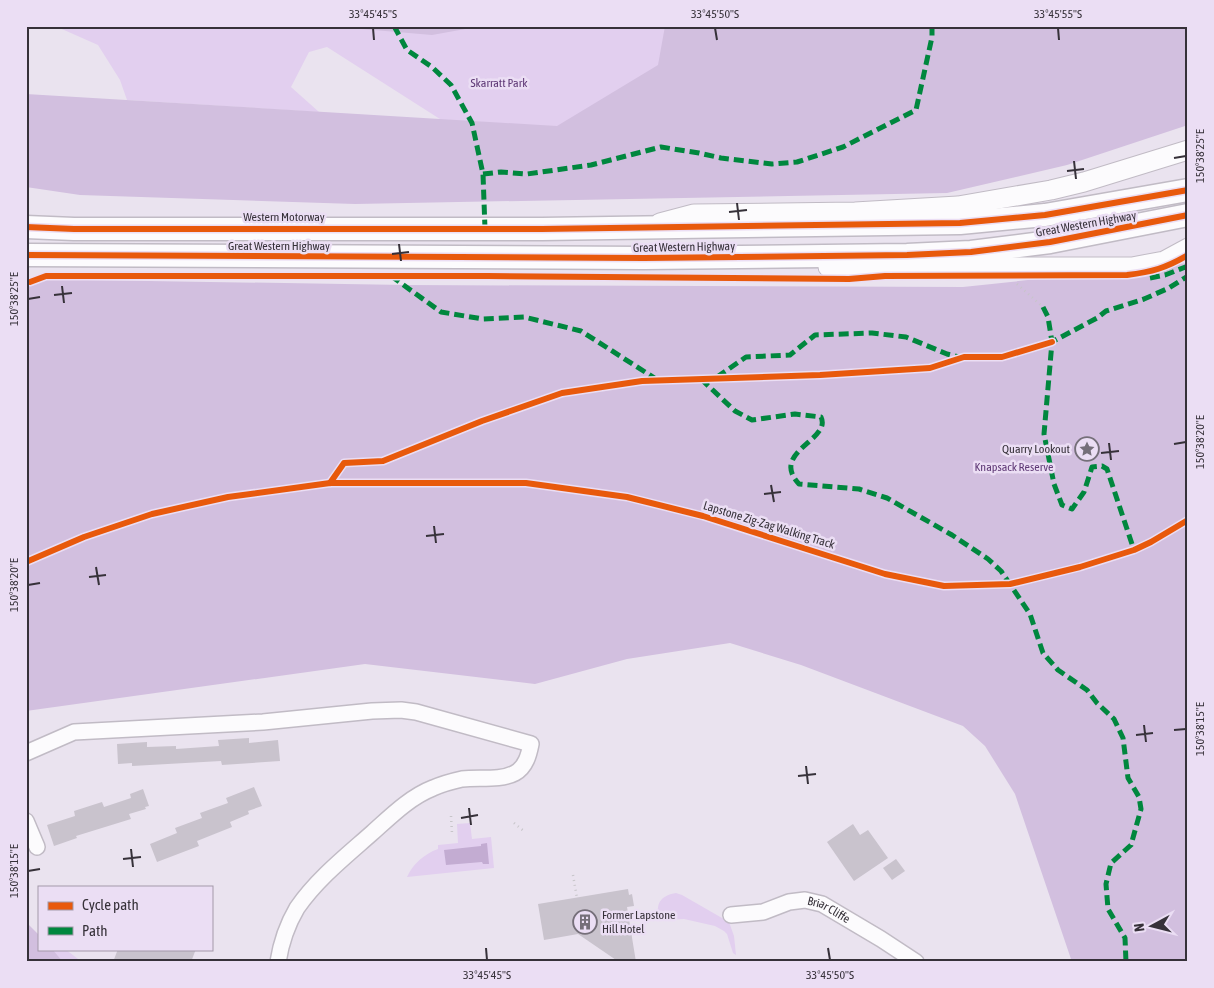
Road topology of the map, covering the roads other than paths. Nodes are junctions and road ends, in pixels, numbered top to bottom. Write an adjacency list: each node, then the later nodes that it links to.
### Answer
1 (1188, 150): 5 (main road)
2 (1188, 190): 5 (highway, Great Western Highway)
3 (1188, 215): 9 (highway, Great Western Highway)
4 (26, 227): 6 (highway, Western Motorway)
5 (642, 228): 6 (highway, Great Western Highway)
6 (542, 229)
7 (1188, 248): 9 (main road)
8 (26, 255): 9 (highway, Great Western Highway)
9 (644, 258)
10 (26, 753): 14 (lane)
11 (26, 821): 12 (lane)
12 (36, 847)
13 (731, 915): 15 (lane, Briar Cliffe)
14 (278, 962)
15 (916, 962)

